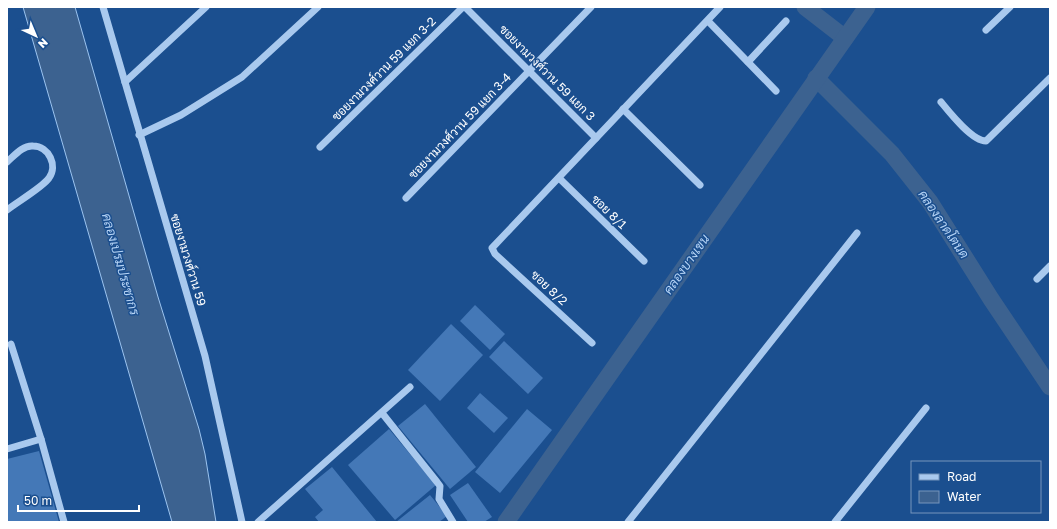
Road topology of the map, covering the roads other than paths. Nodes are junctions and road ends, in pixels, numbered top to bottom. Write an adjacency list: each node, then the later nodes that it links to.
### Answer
1 (103, 7): 14 (street, ซอยงามวงศ์วาน 59)
2 (206, 7): 14 (street)
3 (318, 7): 18 (street)
4 (464, 7): 12 (street, ซอยงามวงศ์วาน 59 แยก 3); 20 (street, ซอยงามวงศ์วาน 59 แยก 3-2)
5 (591, 7): 12 (street, ซอยงามวงศ์วาน 59 แยก 3-4)
6 (720, 7): 8 (street)
7 (1010, 7): 10 (street)
8 (708, 21): 11 (street); 17 (street)
9 (786, 21): 11 (street)
10 (986, 30)
11 (748, 62): 15 (street)
12 (530, 70): 19 (street, ซอยงามวงศ์วาน 59 แยก 3); 24 (street, ซอยงามวงศ์วาน 59 แยก 3-4)
13 (1050, 78): 16 (street)
14 (125, 82): 18 (street, ซอยงามวงศ์วาน 59)
15 (776, 91)
16 (941, 102)
17 (623, 109): 19 (street); 23 (street)
18 (139, 135): 38 (street, ซอยงามวงศ์วาน 59)
19 (596, 138): 22 (street)
20 (320, 147)
21 (7, 162): 25 (street)
22 (559, 178): 27 (street, ซอย 8/1); 30 (street, ซอย 8/2)
23 (700, 185)
24 (406, 198)
25 (7, 210)
26 (857, 233): 41 (street)
27 (644, 261)
28 (1050, 266): 29 (street)
29 (1037, 279)
30 (592, 343)
31 (11, 344): 35 (street)
32 (410, 387): 34 (street)
33 (926, 408): 42 (street)
34 (382, 413): 39 (street); 40 (street)
35 (41, 439): 36 (street); 37 (street)
36 (7, 449)
37 (64, 522)
38 (242, 522)
39 (258, 522)
40 (454, 522)
41 (628, 522)
42 (835, 522)

